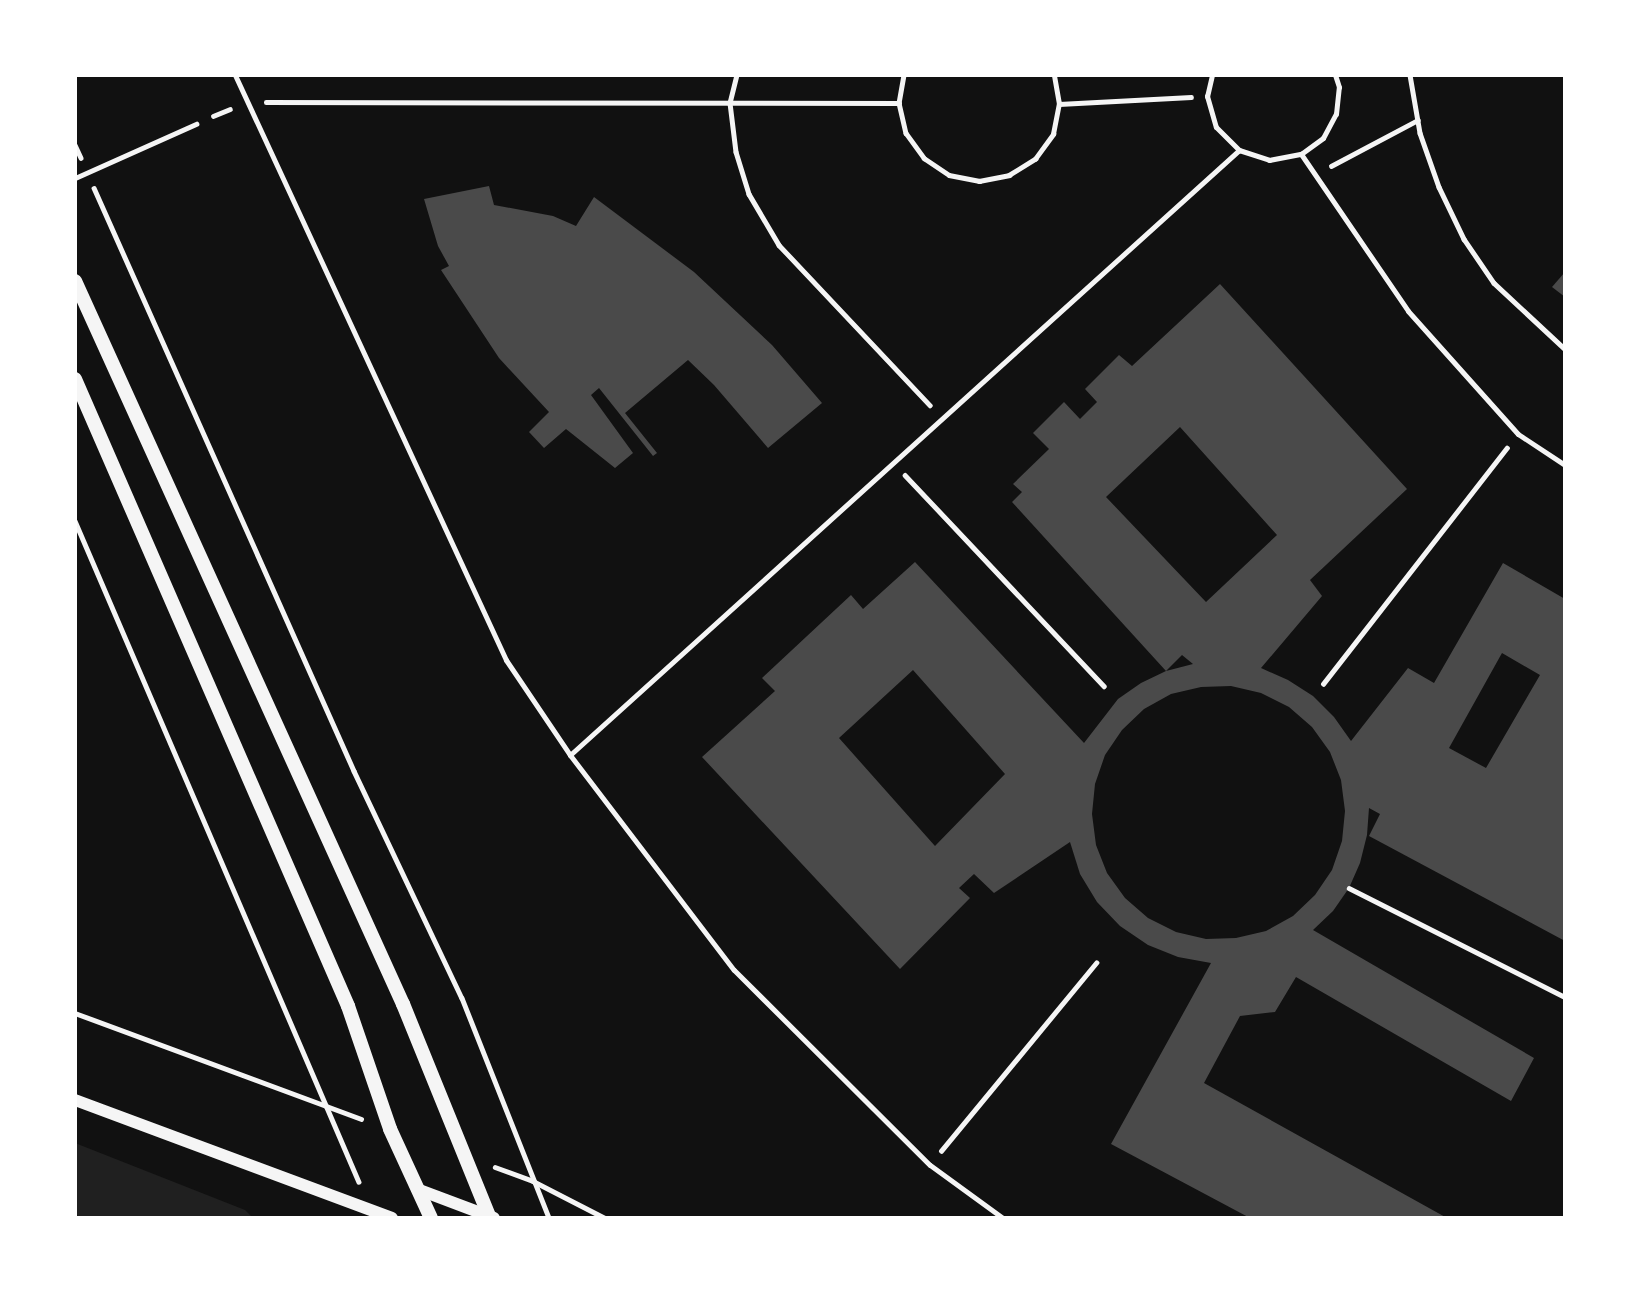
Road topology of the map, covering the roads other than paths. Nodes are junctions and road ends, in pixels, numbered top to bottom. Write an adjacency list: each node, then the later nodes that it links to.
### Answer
1 (235, 75): 11 (lane)
2 (1212, 75): 5 (lane)
3 (1335, 75): 6 (lane)
4 (196, 124): 7 (lane)
5 (1238, 150): 6 (lane); 11 (lane)
6 (1301, 154): 10 (lane)
7 (75, 178)
8 (75, 281): 14 (main road)
9 (75, 379): 13 (main road)
10 (1565, 465)
11 (570, 755): 17 (lane)
12 (75, 1100): 15 (street)
13 (417, 1189): 14 (street); 16 (main road)
14 (491, 1217)
15 (392, 1218)
16 (431, 1218)
17 (1003, 1218)

